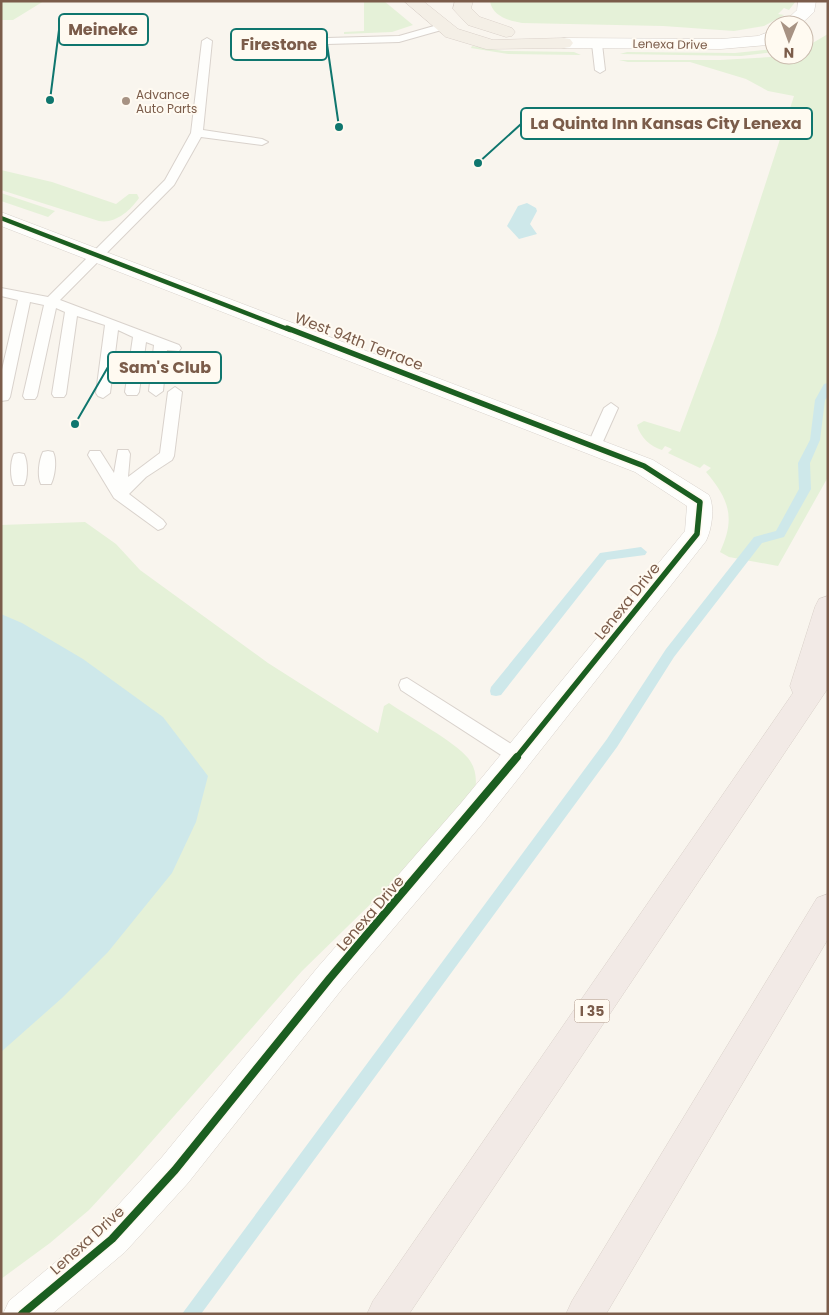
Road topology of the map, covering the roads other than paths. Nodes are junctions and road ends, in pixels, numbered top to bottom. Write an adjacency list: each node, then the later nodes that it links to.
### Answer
1 (412, 1): 5 (main road)
2 (464, 1): 9 (main road)
3 (807, 1): 4 (street)
4 (802, 15)
5 (441, 26): 8 (lane); 9 (main road)
6 (207, 40): 12 (lane)
7 (764, 40): 10 (street, Lenexa Drive)
8 (327, 41)
9 (564, 43): 10 (street, Lenexa Drive)
10 (597, 44): 11 (lane)
11 (600, 70)
12 (197, 133): 13 (lane); 15 (lane)
13 (262, 142)
14 (1, 218): 15 (street, West 94th Terrace)
15 (97, 254): 18 (lane); 32 (street, West 94th Terrace)
16 (1, 292): 17 (lane)
17 (25, 297): 18 (lane); 30 (lane)
18 (51, 302): 19 (lane); 29 (lane)
19 (72, 310): 20 (lane); 28 (lane)
20 (112, 323): 21 (lane); 27 (lane)
21 (140, 334): 22 (lane); 25 (lane)
22 (161, 343): 23 (lane); 24 (lane)
23 (174, 348)
24 (156, 391)
25 (132, 392)
26 (175, 392): 38 (lane)
27 (104, 393)
28 (59, 394)
29 (30, 396)
30 (3, 397)
31 (611, 408): 32 (lane)
32 (594, 446): 42 (street, West 94th Terrace)
33 (149, 452): 38 (lane)
34 (123, 454): 41 (lane)
35 (95, 455): 41 (lane)
36 (48, 456): 39 (lane)
37 (20, 458): 40 (lane)
38 (141, 473): 41 (lane)
39 (46, 480)
40 (19, 481)
41 (119, 494): 43 (lane)
42 (700, 502): 48 (street, Lenexa Drive)
43 (158, 524)
44 (828, 607): 47 (highway)
45 (828, 665): 47 (highway, I 35)
46 (407, 685): 48 (lane)
47 (798, 708): 51 (highway, I 35)
48 (518, 756): 50 (street, Lenexa Drive)
49 (828, 909): 52 (highway)
50 (22, 1314)
51 (386, 1314)
52 (585, 1314)

